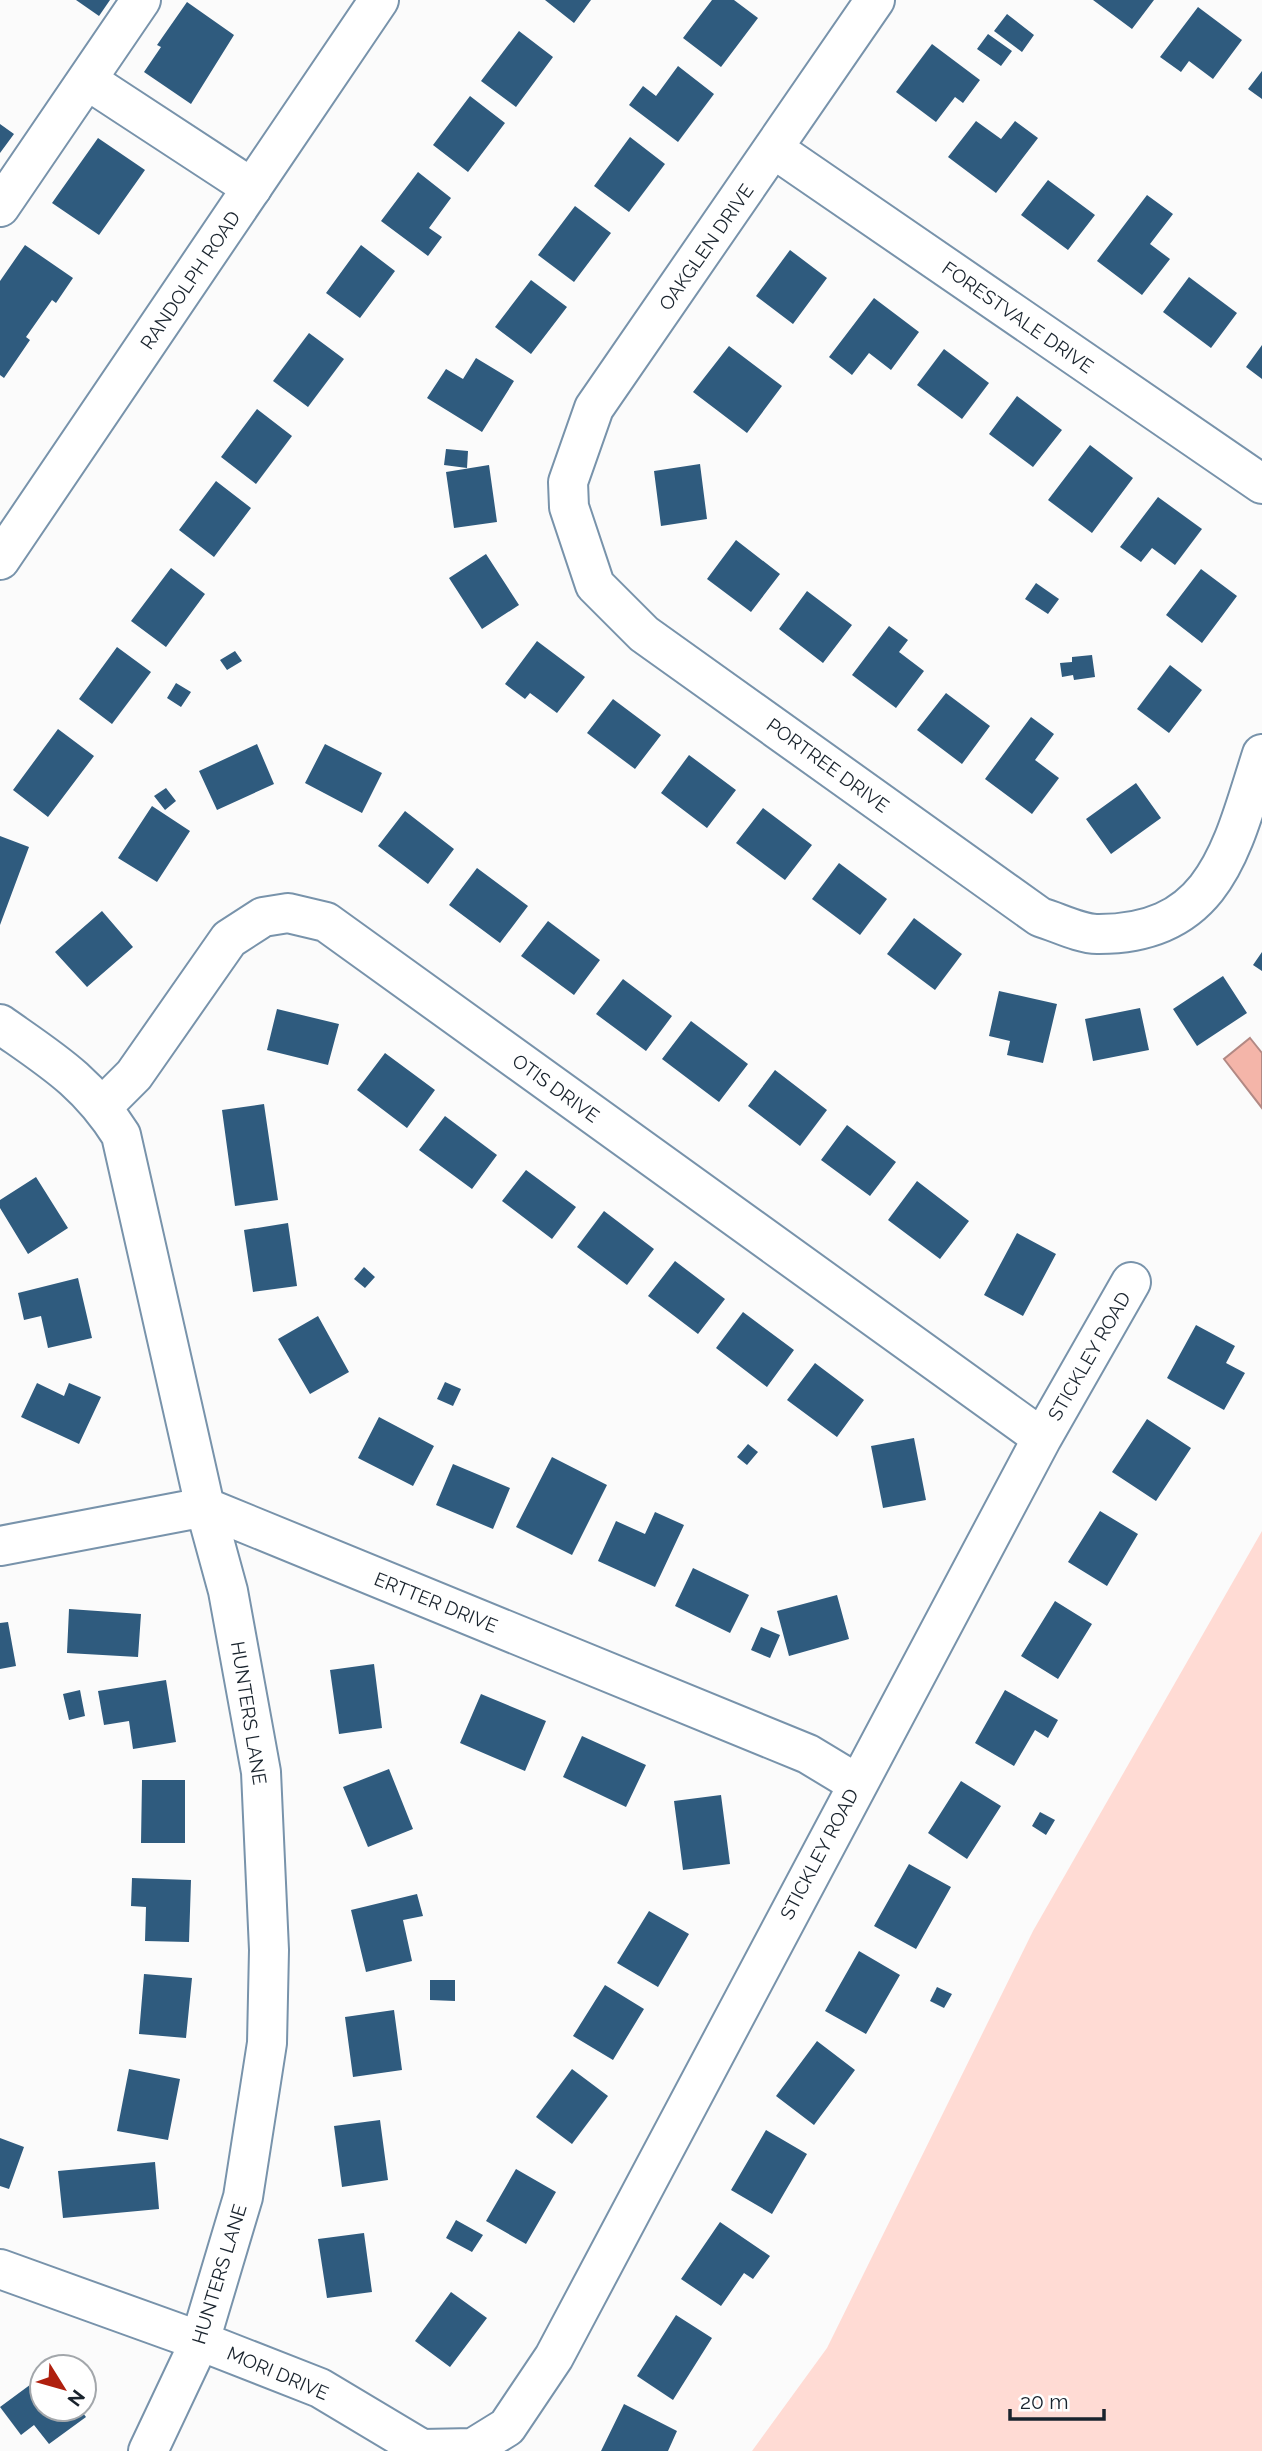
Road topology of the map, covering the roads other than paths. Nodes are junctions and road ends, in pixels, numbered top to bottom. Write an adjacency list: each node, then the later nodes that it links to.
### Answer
1 (141, 0): 4 (street)
2 (379, 0): 6 (street, RANDOLPH ROAD)
3 (874, 0): 5 (street, OAKGLEN DRIVE)
4 (87, 80): 6 (street); 7 (street)
5 (774, 149): 8 (street, FORESTVALE DRIVE); 9 (street, OAKGLEN DRIVE)
6 (252, 188): 10 (street, RANDOLPH ROAD)
7 (0, 207)
8 (1262, 484)
9 (569, 507): 11 (street, PORTREE DRIVE)
10 (0, 560)
11 (1262, 754)
12 (0, 1024): 13 (street, HUNTERS LANE)
13 (103, 1106): 15 (street, OTIS DRIVE); 16 (street, HUNTERS LANE)
14 (1131, 1282): 15 (street, STICKLEY ROAD)
15 (1042, 1438): 18 (street, STICKLEY ROAD)
16 (205, 1507): 17 (street); 18 (street, ERTTER DRIVE); 20 (street, HUNTERS LANE)
17 (0, 1546)
18 (856, 1783): 21 (street, STICKLEY ROAD)
19 (0, 2269): 20 (street, MORI DRIVE)
20 (200, 2341): 21 (street, MORI DRIVE); 22 (street, HUNTERS LANE)
21 (507, 2427)
22 (148, 2451)

